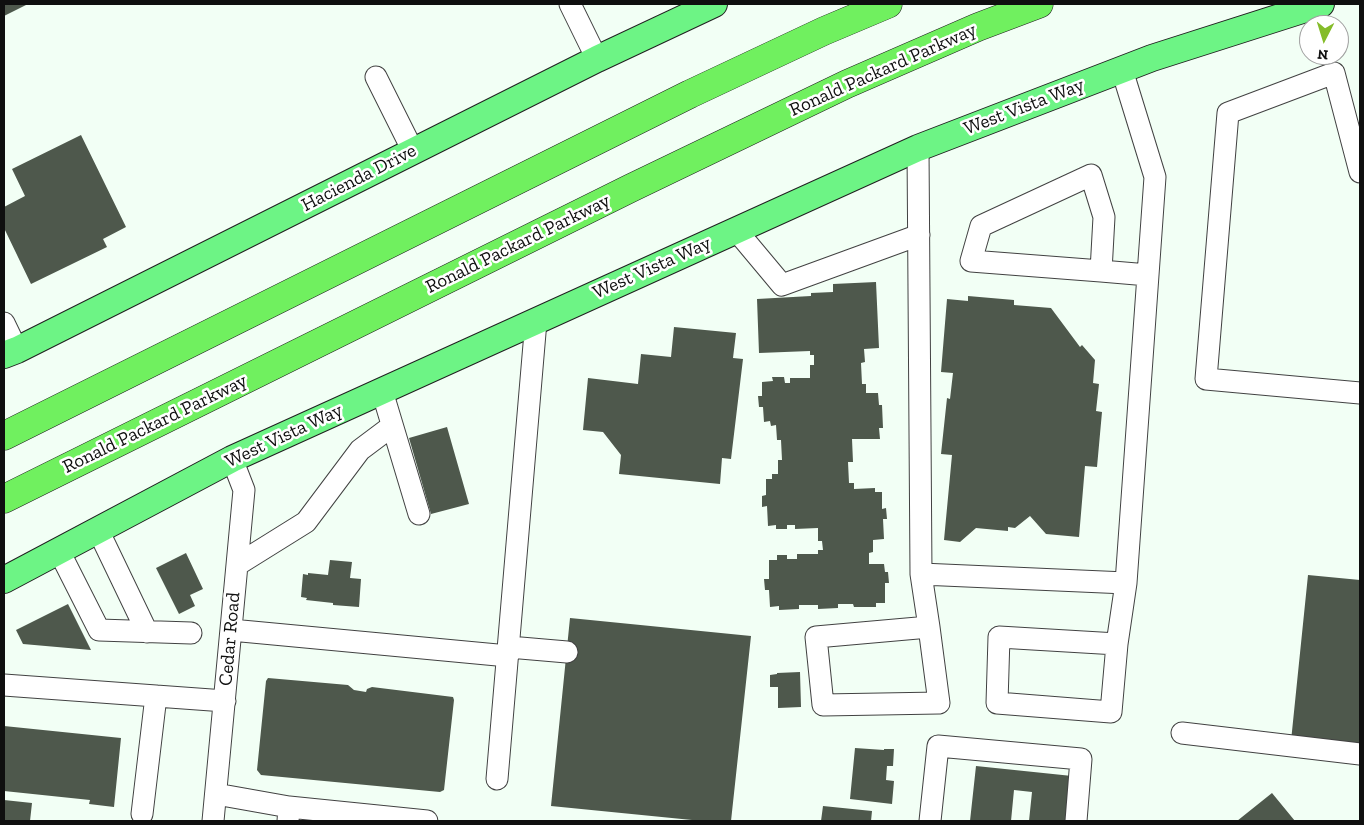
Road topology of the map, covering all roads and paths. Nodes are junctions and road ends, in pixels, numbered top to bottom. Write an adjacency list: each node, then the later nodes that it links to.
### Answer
1 (570, 4): 6 (street)
2 (714, 4): 6 (main road, Hacienda Drive)
3 (888, 4): 22 (highway)
4 (1039, 4): 24 (highway, Ronald Packard Parkway)
5 (1320, 4): 7 (main road, West Vista Way)
6 (597, 59): 10 (main road, Hacienda Drive)
7 (1122, 70): 9 (main road, West Vista Way); 15 (street)
8 (376, 77): 10 (street)
9 (918, 148): 12 (main road, West Vista Way); 13 (street)
10 (413, 151): 18 (main road, Hacienda Drive)
11 (1360, 172): 20 (street)
12 (736, 230): 13 (street); 16 (main road, West Vista Way)
13 (919, 235): 29 (street)
14 (1101, 271): 14 (street); 15 (street)
15 (1148, 274): 31 (street)
16 (536, 321): 19 (main road, West Vista Way); 37 (street)
17 (4, 323): 18 (street)
18 (10, 352)
19 (382, 391): 21 (street); 23 (main road, West Vista Way)
20 (1360, 393)
21 (392, 426): 25 (street); 28 (street)
22 (4, 436)
23 (232, 460): 26 (main road, West Vista Way); 28 (street, Cedar Road)
24 (4, 499)
25 (419, 514)
26 (98, 530): 27 (main road, West Vista Way); 34 (street)
27 (59, 550): 30 (main road, West Vista Way); 34 (street)
28 (237, 565): 33 (street, Cedar Road)
29 (921, 574): 31 (street); 32 (street)
30 (4, 580)
31 (1126, 583): 36 (street)
32 (929, 627): 32 (street)
33 (231, 630): 37 (street); 41 (street, Cedar Road)
34 (147, 632): 35 (street)
35 (191, 633)
36 (1116, 644): 36 (street)
37 (508, 652): 38 (street); 44 (street)
38 (567, 652)
39 (4, 685): 40 (street)
40 (156, 696): 41 (street); 46 (street)
41 (224, 701): 45 (street, Cedar Road)
42 (1182, 733): 43 (street)
43 (1360, 754)
44 (497, 779)
45 (216, 794): 47 (street); 48 (street, Cedar Road)
46 (142, 814)
47 (288, 814): 49 (street)
48 (213, 821)
49 (426, 821)
50 (930, 821): 51 (street)
51 (1076, 821)

